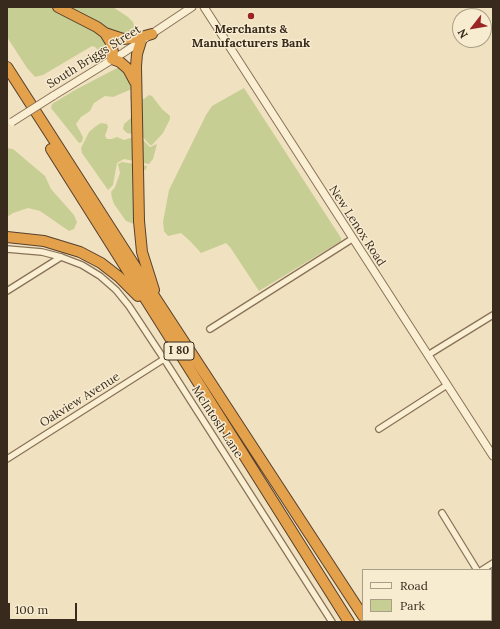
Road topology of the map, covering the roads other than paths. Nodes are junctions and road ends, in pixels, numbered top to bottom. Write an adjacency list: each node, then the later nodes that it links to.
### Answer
1 (58, 7): 4 (highway)
2 (192, 7): 5 (street, South Briggs Street)
3 (204, 7): 13 (street, New Lenox Road)
4 (105, 33): 5 (highway); 7 (highway)
5 (152, 34): 6 (street, South Briggs Street)
6 (141, 41): 7 (street, South Briggs Street); 10 (highway)
7 (112, 59): 10 (highway); 11 (street, South Briggs Street, bridge)
8 (7, 67): 17 (highway, I 80)
9 (7, 80): 19 (highway, I 80)
10 (135, 84): 17 (highway)
11 (9, 123)
12 (7, 237): 19 (highway)
13 (352, 239): 20 (street); 21 (street, New Lenox Road)
14 (7, 249): 15 (street, McIntosh Lane)
15 (61, 257): 16 (street); 22 (street, McIntosh Lane)
16 (7, 291)
17 (156, 299): 31 (highway, I 80)
18 (493, 314): 21 (street)
19 (162, 324): 33 (highway, I 80)
20 (210, 329)
21 (428, 356): 23 (street, New Lenox Road)
22 (164, 359): 26 (street, Oakview Avenue); 32 (street, McIntosh Lane)
23 (447, 385): 24 (street); 25 (street, New Lenox Road)
24 (379, 429)
25 (493, 456)
26 (7, 459)
27 (442, 513): 29 (street)
28 (493, 563): 30 (street)
29 (476, 569)
30 (484, 569)
31 (362, 614)
32 (332, 622)
33 (349, 622)

